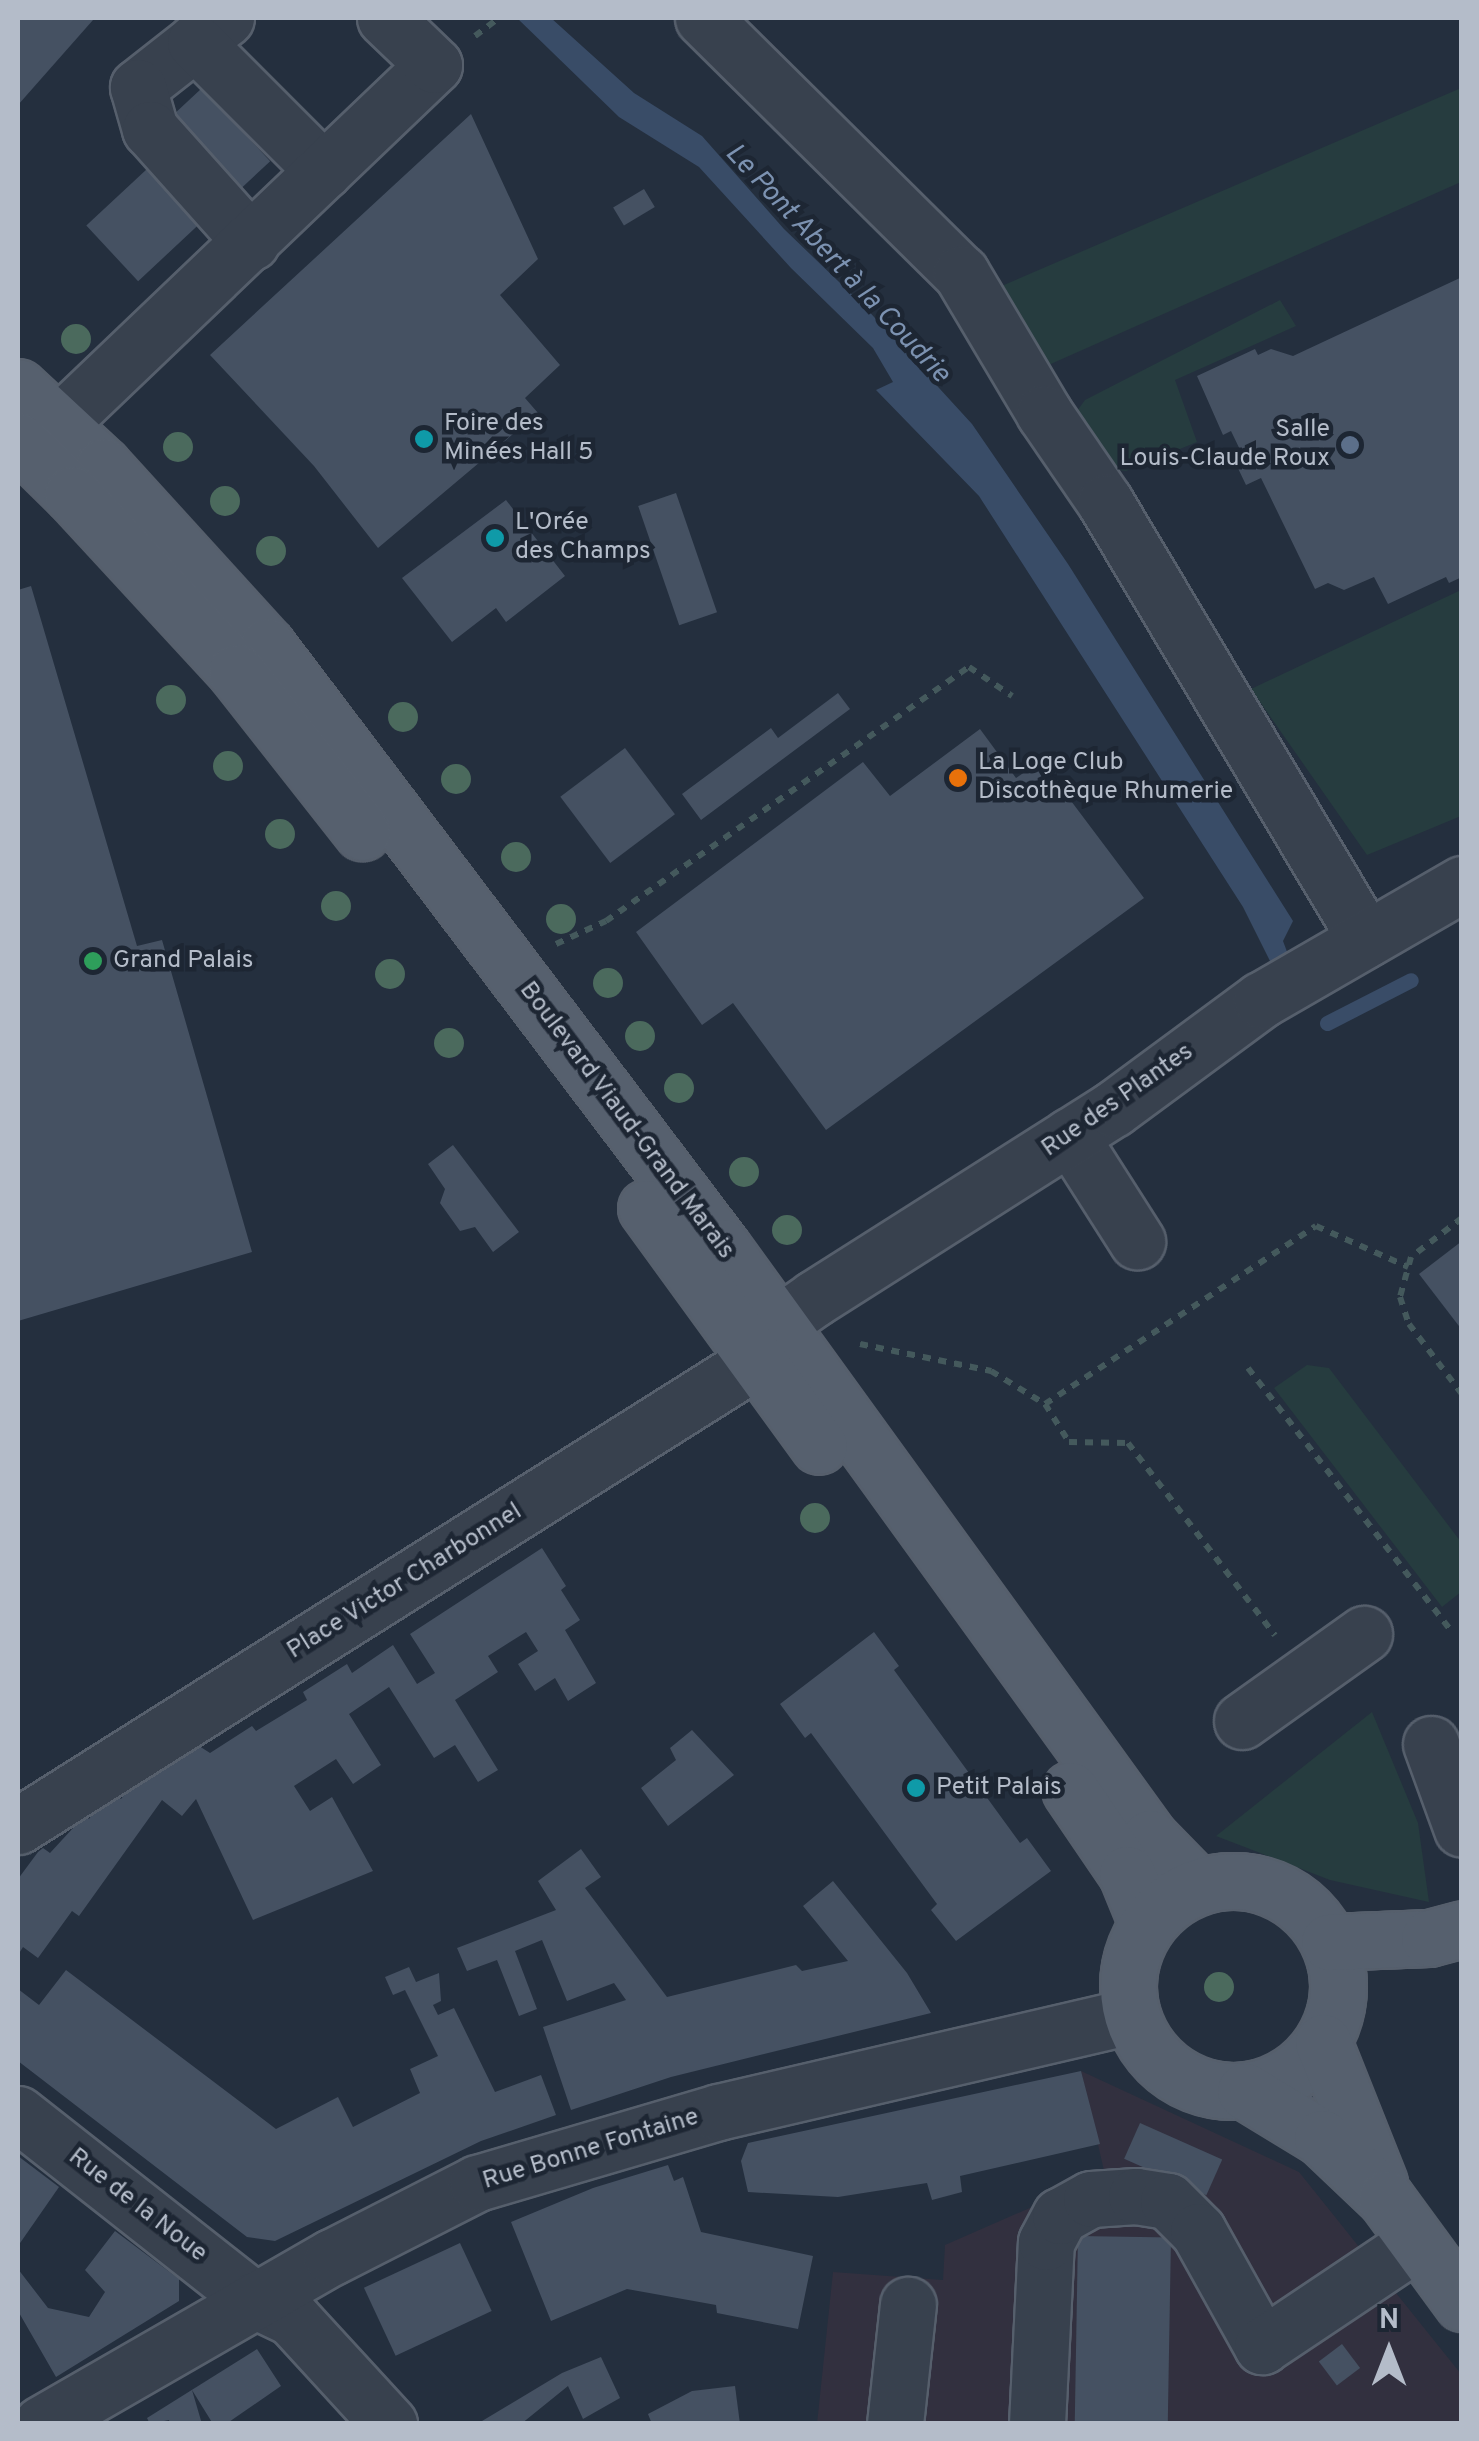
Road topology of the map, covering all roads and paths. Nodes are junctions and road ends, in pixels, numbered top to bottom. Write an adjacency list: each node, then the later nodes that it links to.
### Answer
1 (385, 18): 6 (street)
2 (499, 18): 5 (path)
3 (702, 18): 12 (street)
4 (210, 30): 6 (street); 7 (street)
5 (482, 31)
6 (324, 172): 7 (street)
7 (251, 242): 9 (street)
8 (18, 387): 9 (main road, Boulevard Viaud-Grand Marais)
9 (36, 440): 13 (main road, Boulevard Viaud-Grand Marais); 19 (main road, Boulevard Viaud-Grand Marais)
10 (1012, 696): 13 (path)
11 (1462, 884): 12 (street, Rue des Plantes)
12 (1366, 939): 14 (street, Rue des Plantes)
13 (509, 965): 19 (main road, Boulevard Viaud-Grand Marais)
14 (1070, 1136): 16 (street); 19 (street, Rue des Plantes)
15 (1462, 1218): 17 (path)
16 (1137, 1241)
17 (1408, 1267): 21 (path); 22 (path)
18 (844, 1341): 22 (path)
19 (766, 1343): 28 (street, Place Victor Charbonnel); 30 (main road, Boulevard Viaud-Grand Marais); 31 (main road, Boulevard Viaud-Grand Marais)
20 (1248, 1368): 23 (path)
21 (1462, 1394)
22 (1046, 1404): 25 (path)
23 (1450, 1629)
24 (1364, 1634): 25 (street)
25 (1306, 1675): 26 (street)
26 (1242, 1721)
27 (1431, 1744): 29 (street)
28 (18, 1826)
29 (1462, 1829)
30 (1197, 1886): 31 (main road); 33 (main road)
31 (1147, 1923): 34 (main road)
32 (1445, 1933): 33 (main road)
33 (1330, 1992): 35 (main road); 37 (main road)
34 (1131, 2016): 35 (main road); 40 (street, Rue Bonne Fontaine)
35 (1244, 2091): 37 (main road)
36 (18, 2114): 40 (street, Rue de la Noue)
37 (1386, 2199): 38 (main road)
38 (1416, 2243): 39 (main road); 45 (street)
39 (1460, 2299)
40 (254, 2300): 42 (street, Rue Bonne Fontaine); 43 (street, Rue de la Noue)
41 (908, 2305): 44 (street)
42 (41, 2424)
43 (389, 2424)
44 (895, 2424)
45 (1038, 2424)

